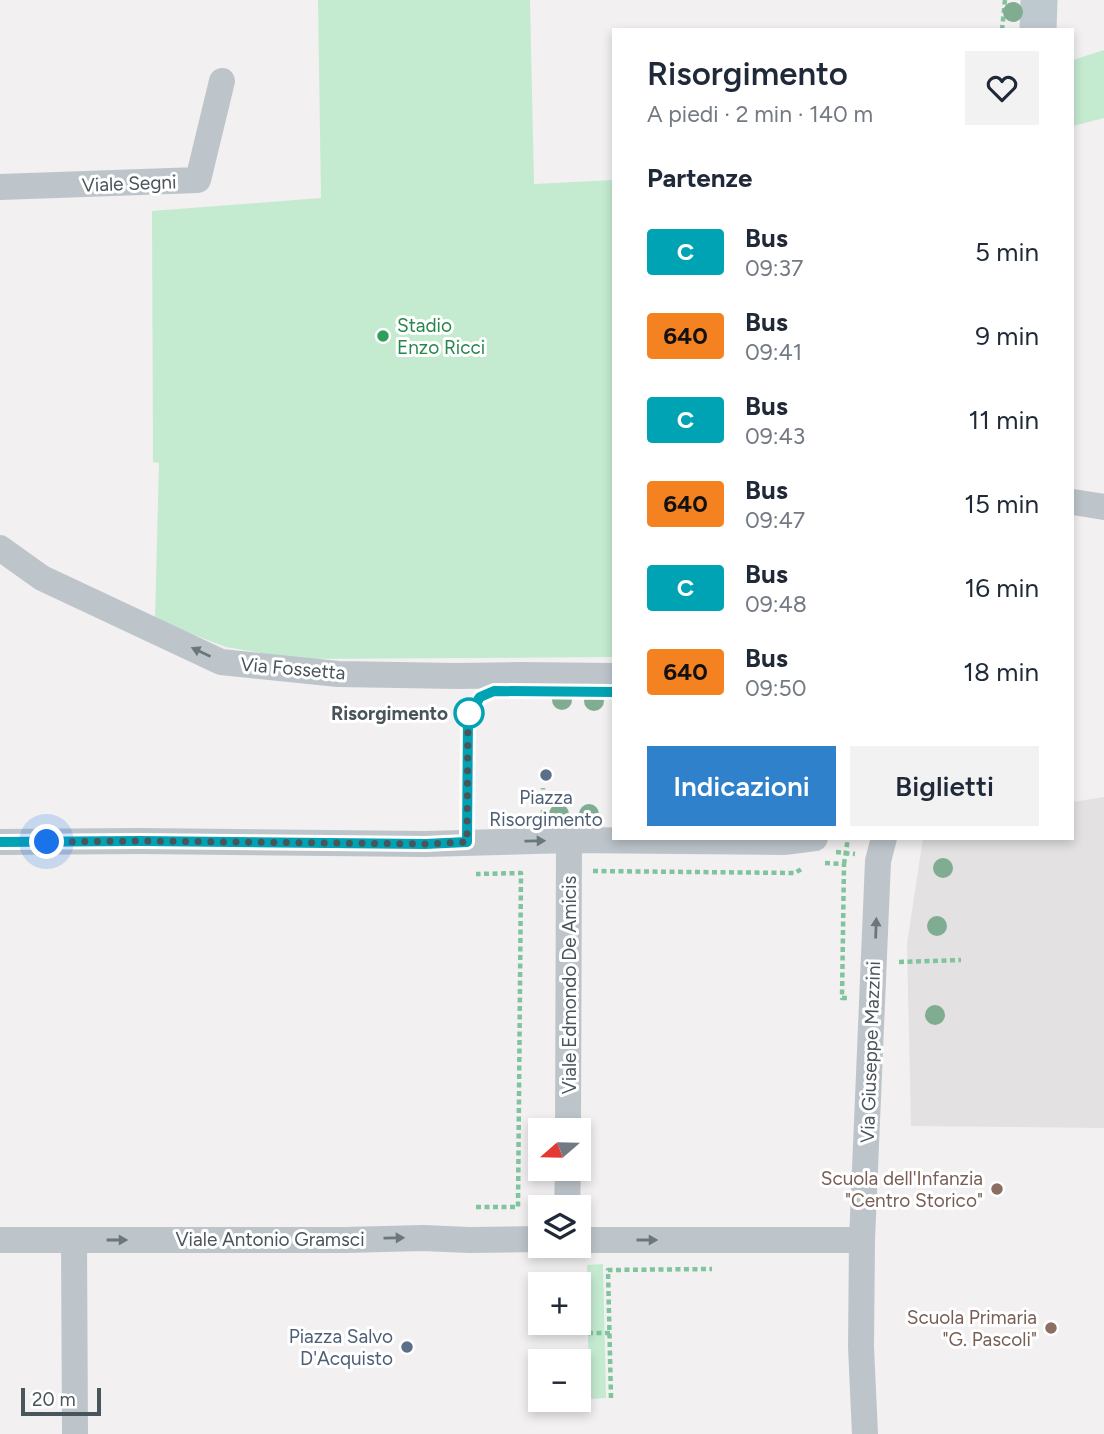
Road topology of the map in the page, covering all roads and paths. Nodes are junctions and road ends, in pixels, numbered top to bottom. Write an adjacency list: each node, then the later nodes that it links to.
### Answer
1 (1004, 0): 3 (path)
2 (1039, 0): 4 (street)
3 (1002, 28)
4 (1038, 28)
5 (222, 81): 6 (street, Viale Segni)
6 (0, 187)
7 (1074, 502): 8 (street)
8 (1104, 507)
9 (0, 548): 10 (street, Via Fossetta, one-way to 9)
10 (612, 676)
11 (612, 692): 17 (lane)
12 (543, 788): 13 (path)
13 (543, 815)
14 (848, 840): 20 (path)
15 (883, 840): 23 (street, Via Giuseppe Mazzini, one-way to 15)
16 (0, 842): 17 (street)
17 (467, 842): 18 (street, one-way to 18)
18 (569, 853): 19 (street); 19 (path); 25 (street, Viale Edmondo De Amicis)
19 (817, 855): 20 (path)
20 (844, 864): 24 (path)
21 (476, 874): 26 (path)
22 (961, 960): 23 (path)
23 (874, 964): 31 (street, Via Giuseppe Mazzini)
24 (850, 998)
25 (568, 1118)
26 (476, 1207)
27 (528, 1239): 29 (street, Viale Antonio Gramsci, one-way to 27)
28 (0, 1240): 29 (street, Viale Antonio Gramsci)
29 (74, 1240): 36 (street)
30 (591, 1240): 31 (street, one-way to 31)
31 (862, 1240): 37 (street, Via Giuseppe Mazzini)
32 (712, 1269): 34 (path)
33 (591, 1333): 34 (path)
34 (610, 1333): 35 (path)
35 (611, 1398)
36 (75, 1434)
37 (865, 1434)

